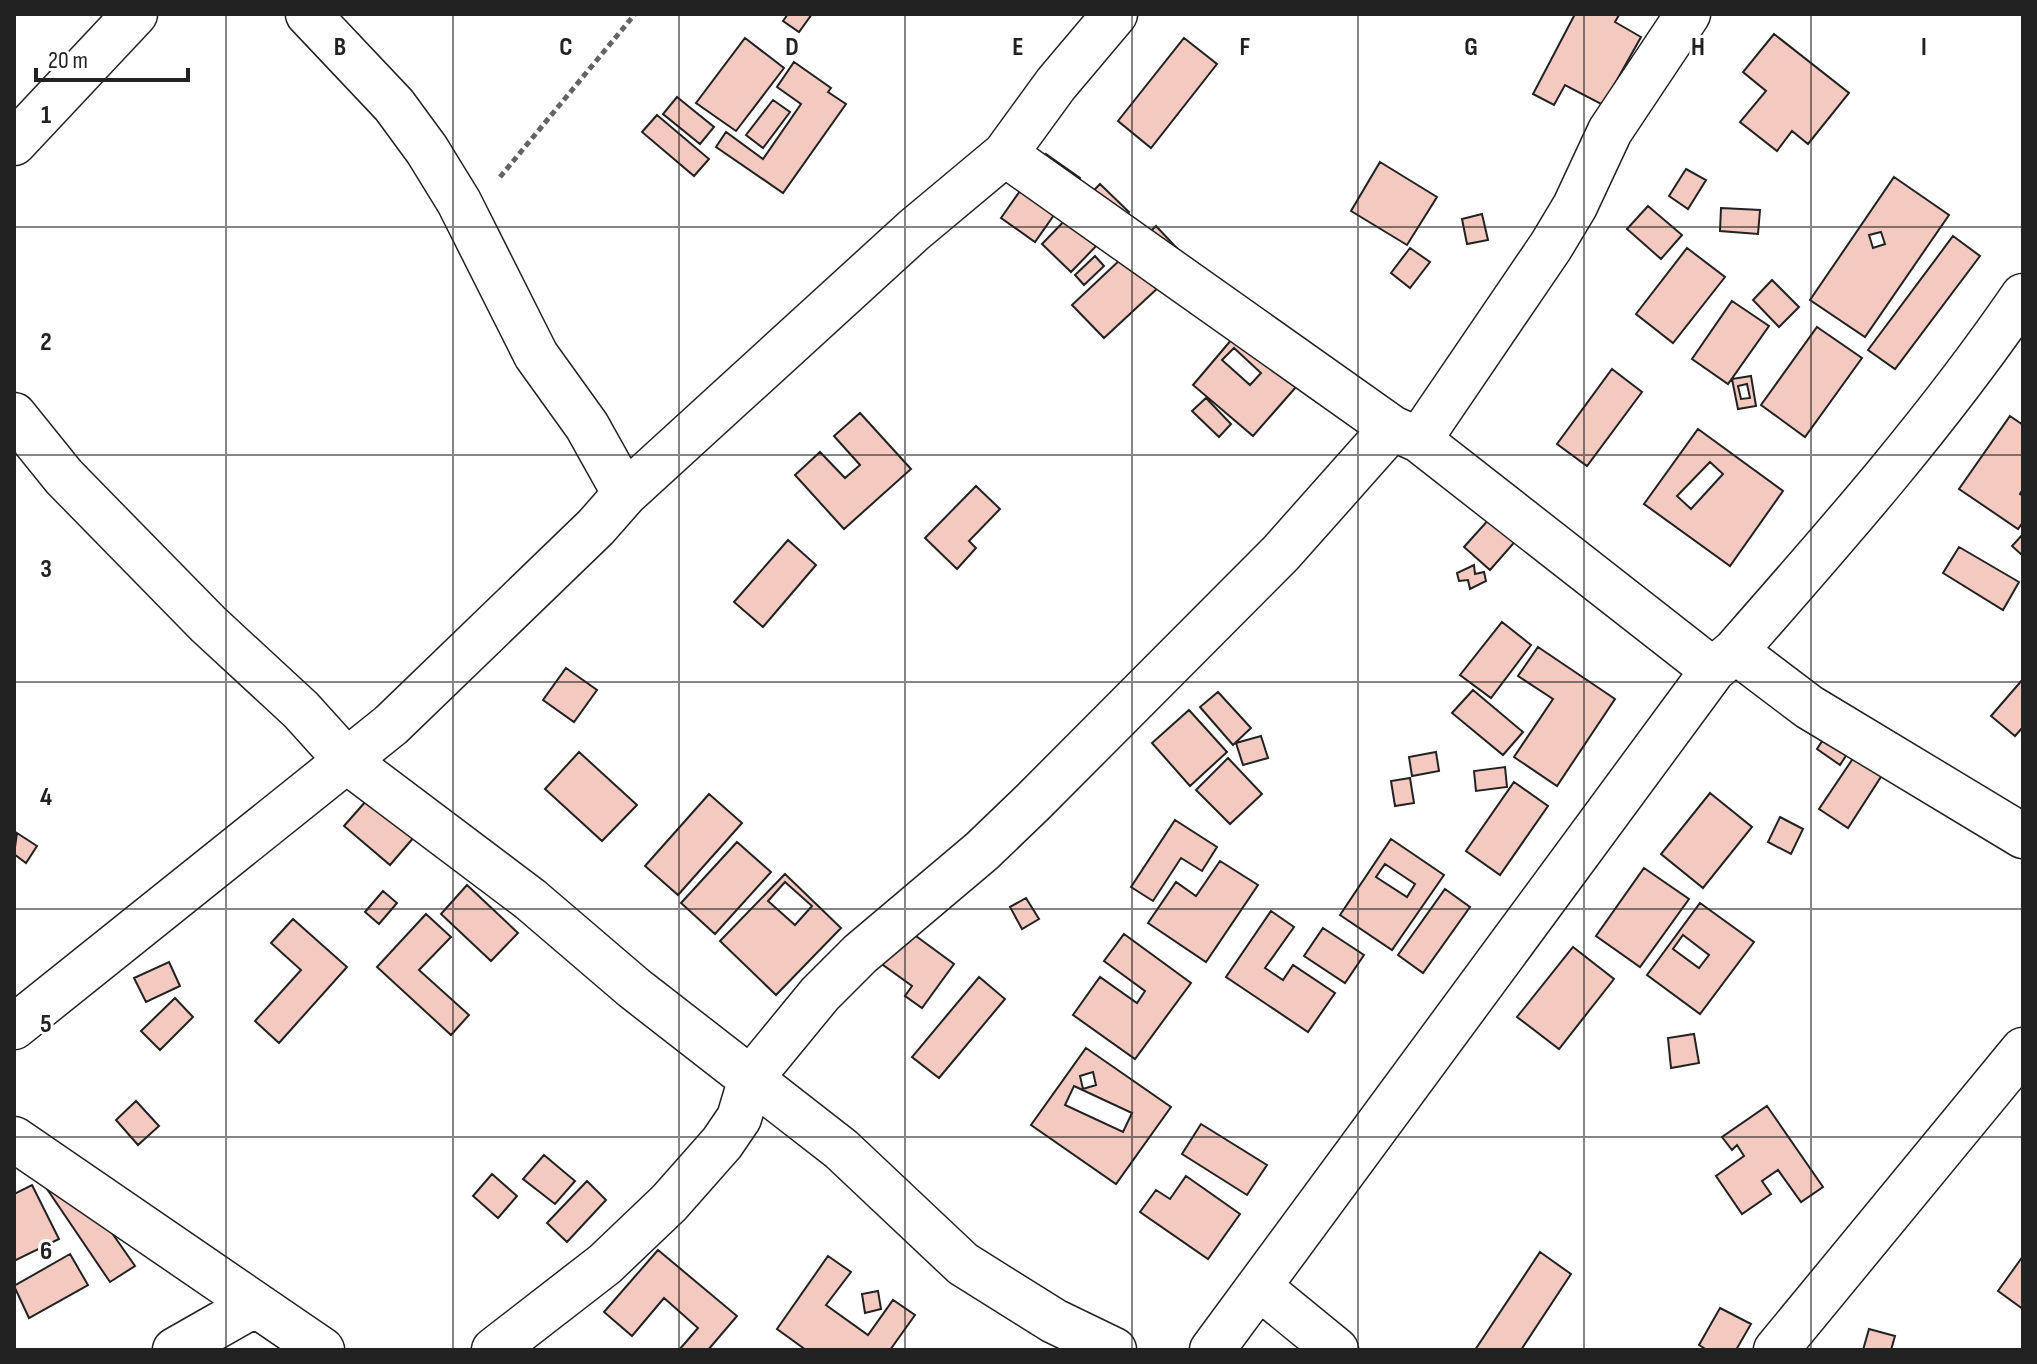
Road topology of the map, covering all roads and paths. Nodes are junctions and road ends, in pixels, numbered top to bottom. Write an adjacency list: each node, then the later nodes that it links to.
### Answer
1 (135, 14): 6 (street)
2 (308, 14): 8 (street)
3 (635, 14): 8 (path)
4 (1115, 14): 7 (street)
5 (1688, 14): 11 (street)
6 (14, 143)
7 (1005, 154): 11 (street); 12 (street)
8 (465, 217): 12 (street)
9 (2023, 296): 13 (street)
10 (14, 415): 14 (street)
11 (1406, 434): 13 (street); 18 (street)
12 (625, 494): 14 (street)
13 (1724, 661): 15 (street); 20 (street)
14 (348, 762): 16 (street); 18 (street)
15 (2023, 836)
16 (14, 1027)
17 (2023, 1050): 28 (street)
18 (751, 1078): 24 (street); 25 (street)
19 (14, 1139): 21 (street)
20 (1259, 1287): 26 (street); 27 (street)
21 (254, 1305): 22 (street); 23 (street)
22 (175, 1350)
23 (322, 1350)
24 (494, 1350)
25 (1114, 1350)
26 (1212, 1350)
27 (1336, 1350)
28 (1776, 1350)

